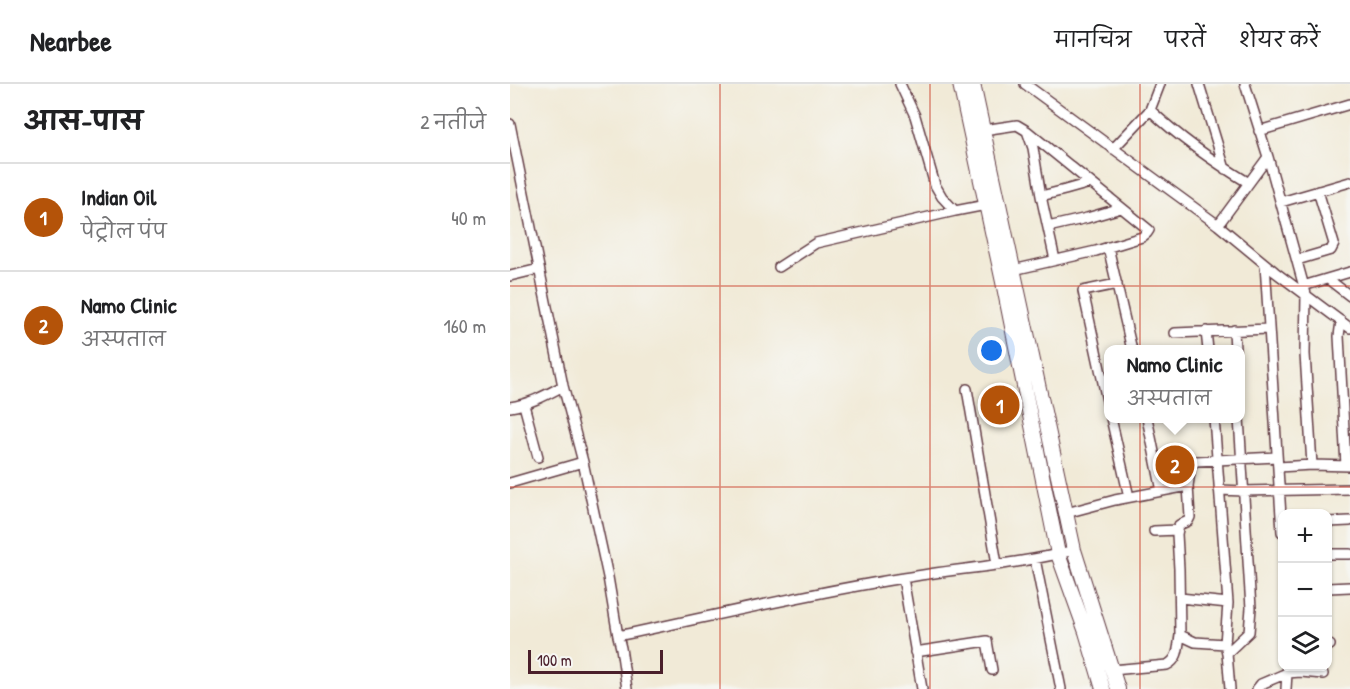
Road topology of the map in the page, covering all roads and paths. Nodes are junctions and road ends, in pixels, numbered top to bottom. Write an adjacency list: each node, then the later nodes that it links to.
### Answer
1 (900, 84): 25 (street)
2 (960, 84): 23 (main road)
3 (973, 84): 11 (main road)
4 (1025, 84): 14 (street)
5 (1160, 84): 9 (street)
6 (1199, 84): 16 (street)
7 (1245, 84): 13 (street)
8 (1350, 104): 13 (street)
9 (1150, 110): 14 (street); 16 (street)
10 (510, 124): 33 (street)
11 (983, 130): 12 (street); 34 (main road)
12 (1027, 130): 18 (street); 21 (street)
13 (1259, 131): 15 (street)
14 (1113, 149): 26 (street)
15 (1268, 157): 19 (street); 22 (street)
16 (1225, 169): 19 (street)
17 (1350, 182): 20 (street)
18 (1089, 183): 21 (street); 24 (street)
19 (1249, 183): 26 (street)
20 (1318, 191): 22 (street); 30 (street)
21 (1041, 196): 27 (street)
22 (1281, 202): 30 (street)
23 (986, 205): 25 (street); 81 (main road)
24 (1121, 208): 27 (street); 28 (street)
25 (955, 211): 32 (street)
26 (1218, 225): 31 (street)
27 (1048, 227): 29 (street)
28 (1108, 247): 29 (street); 38 (street)
29 (1055, 260): 34 (street)
30 (1297, 260): 39 (street)
31 (1265, 264): 39 (street); 43 (street)
32 (778, 267)
33 (538, 269): 36 (street); 50 (street)
34 (1013, 270): 75 (main road)
35 (1350, 272): 37 (street)
36 (510, 276)
37 (1328, 279): 39 (street); 40 (street)
38 (1117, 284): 47 (street); 51 (street)
39 (1304, 290): 41 (street); 64 (street)
40 (1350, 296)
41 (1341, 321): 42 (street); 65 (street)
42 (1350, 328)
43 (1269, 329): 44 (street); 63 (street)
44 (1234, 330): 45 (street); 49 (street)
45 (1206, 331): 46 (street); 48 (street)
46 (1175, 333)
47 (1131, 345)
48 (1207, 345)
49 (1235, 345)
50 (563, 386): 53 (street); 62 (street)
51 (1104, 387)
52 (967, 389): 85 (street)
53 (524, 405): 54 (street); 59 (street)
54 (510, 407)
55 (1112, 423): 73 (street)
56 (1147, 423): 70 (street)
57 (1214, 423): 61 (street)
58 (1239, 423): 60 (street)
59 (538, 457)
60 (1242, 458): 61 (street); 63 (street); 72 (street)
61 (1217, 459): 67 (street); 69 (street)
62 (583, 462): 66 (street); 92 (street)
63 (1277, 462): 64 (street); 71 (street)
64 (1312, 465): 65 (street)
65 (1348, 466)
66 (510, 483)
67 (1188, 486): 70 (street); 78 (street)
68 (1350, 489): 71 (street)
69 (1219, 490): 72 (street); 90 (street)
70 (1162, 491): 73 (street)
71 (1279, 491): 72 (street); 74 (street)
72 (1244, 492): 93 (street)
73 (1129, 497): 75 (street)
74 (1281, 509)
75 (1066, 513): 80 (main road)
76 (1350, 521): 77 (street)
77 (1332, 522)
78 (1178, 530): 79 (street); 89 (street)
79 (1154, 531)
80 (1074, 550): 81 (street); 96 (main road)
81 (1058, 554): 84 (street); 104 (main road)
82 (1332, 554): 83 (street)
83 (1350, 554)
84 (1035, 559): 85 (street); 103 (street)
85 (997, 564): 86 (street)
86 (903, 578): 92 (street); 94 (street)
87 (1350, 587): 88 (street)
88 (1332, 588)
89 (1180, 598): 90 (street); 91 (street)
90 (1228, 603): 93 (street)
91 (1180, 635): 93 (street); 96 (street)
92 (618, 636): 101 (street)
93 (1226, 648): 106 (street)
94 (915, 652): 95 (street); 102 (street)
95 (992, 670)
96 (1112, 670): 105 (main road)
97 (1286, 671): 107 (street)
98 (1288, 671): 108 (street)
99 (1294, 671): 100 (street)
100 (1323, 674)
101 (627, 689)
102 (922, 689)
103 (1061, 689)
104 (1103, 689)
105 (1118, 689)
106 (1230, 689)
107 (1257, 689)
108 (1286, 689)

